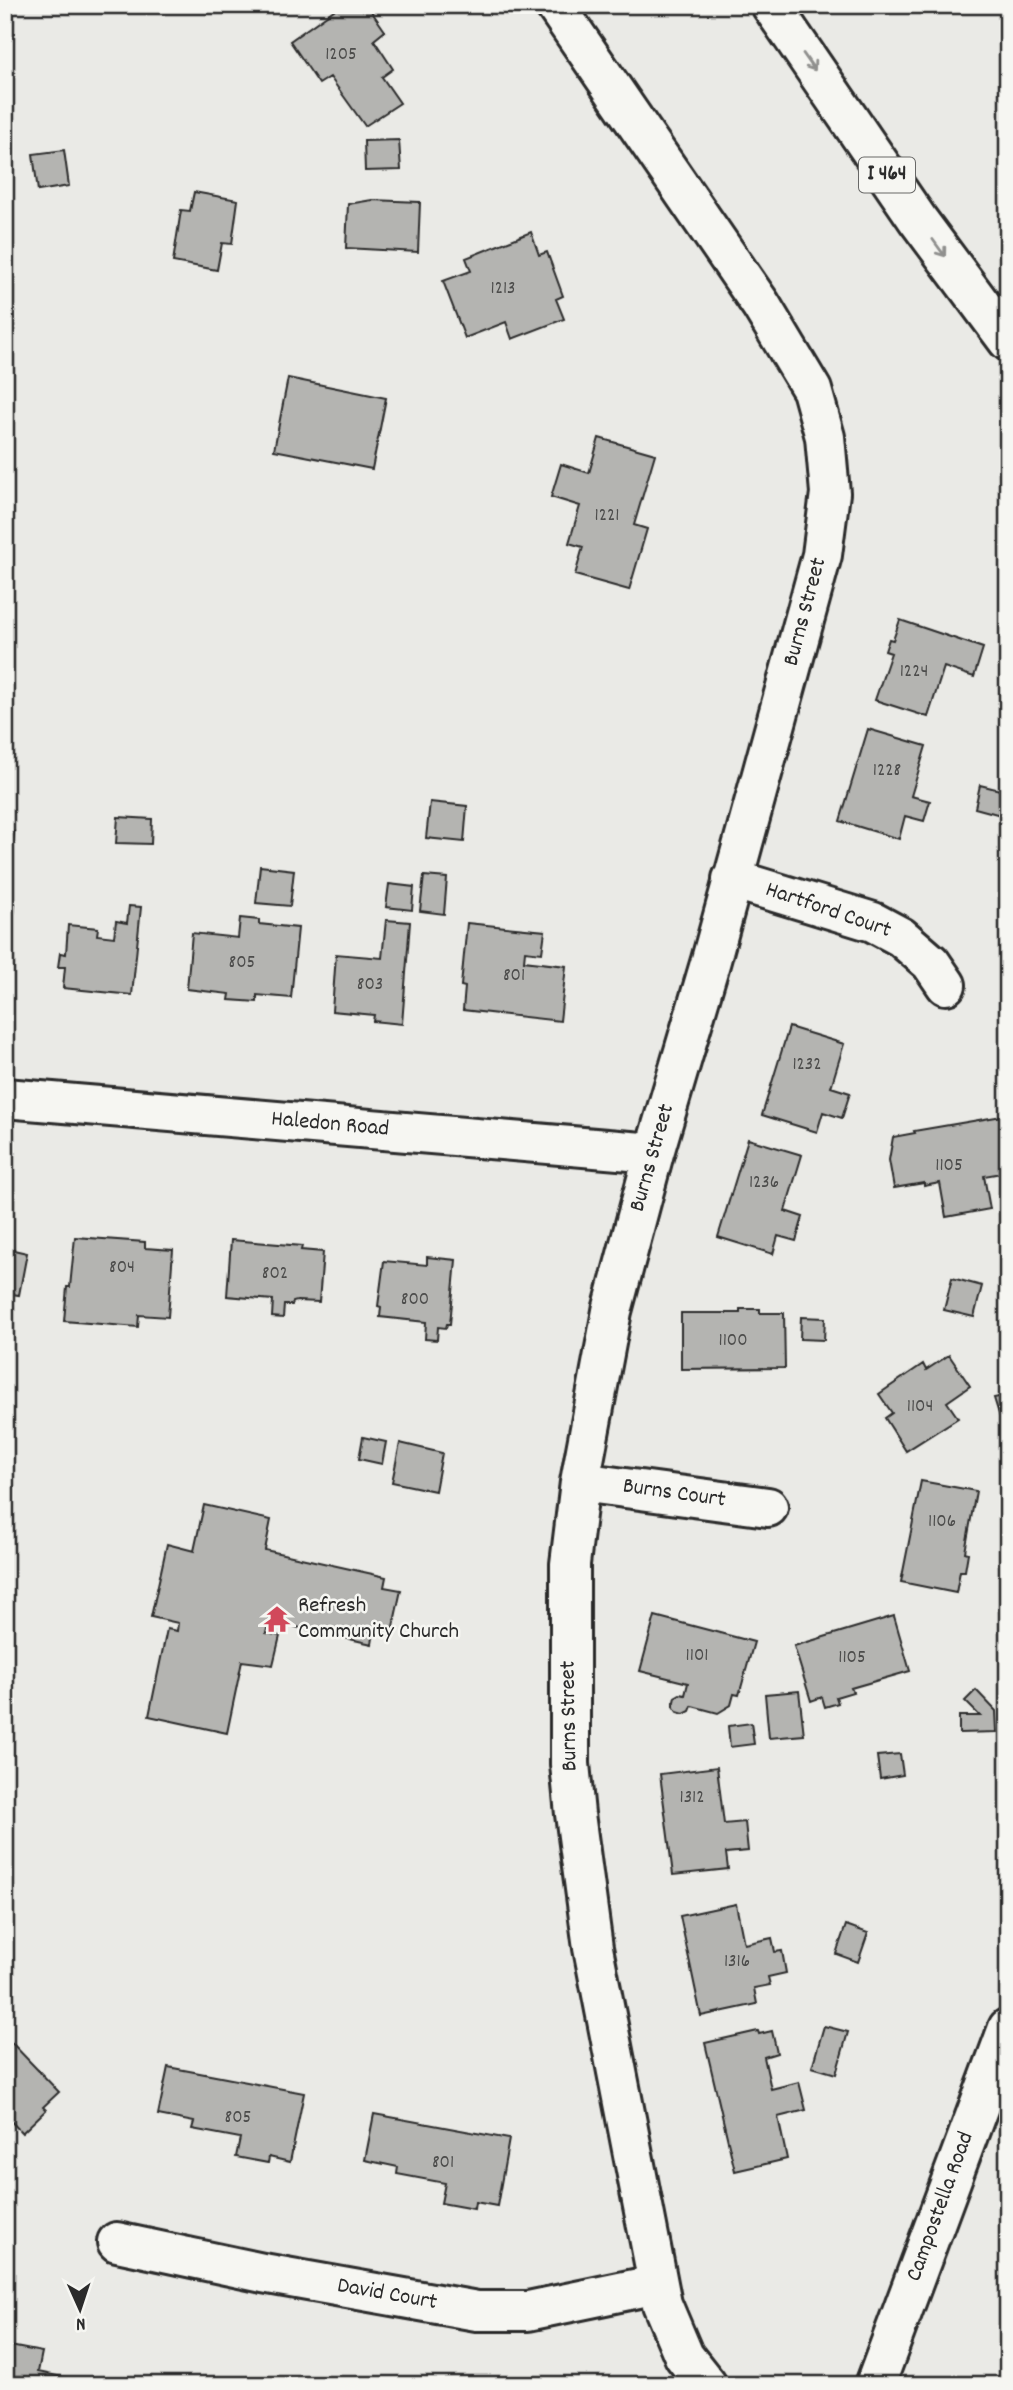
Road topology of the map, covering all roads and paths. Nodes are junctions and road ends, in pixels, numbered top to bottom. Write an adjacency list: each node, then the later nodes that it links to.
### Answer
1 (555, 5): 4 (main road, Burns Street)
2 (771, 5): 3 (main road, I 464, one-way to 3)
3 (1008, 341)
4 (732, 879): 5 (main road, Hartford Court); 7 (main road, Burns Street)
5 (946, 985)
6 (5, 1098): 7 (main road, Haledon Road)
7 (654, 1153): 8 (main road, Burns Street)
8 (580, 1482): 9 (main road, Burns Court); 12 (main road, Burns Street)
9 (768, 1507)
10 (1008, 2028): 14 (main road, Campostella Road)
11 (117, 2242): 12 (main road, David Court)
12 (658, 2284): 13 (main road, Burns Street)
13 (706, 2385)
14 (874, 2385)

